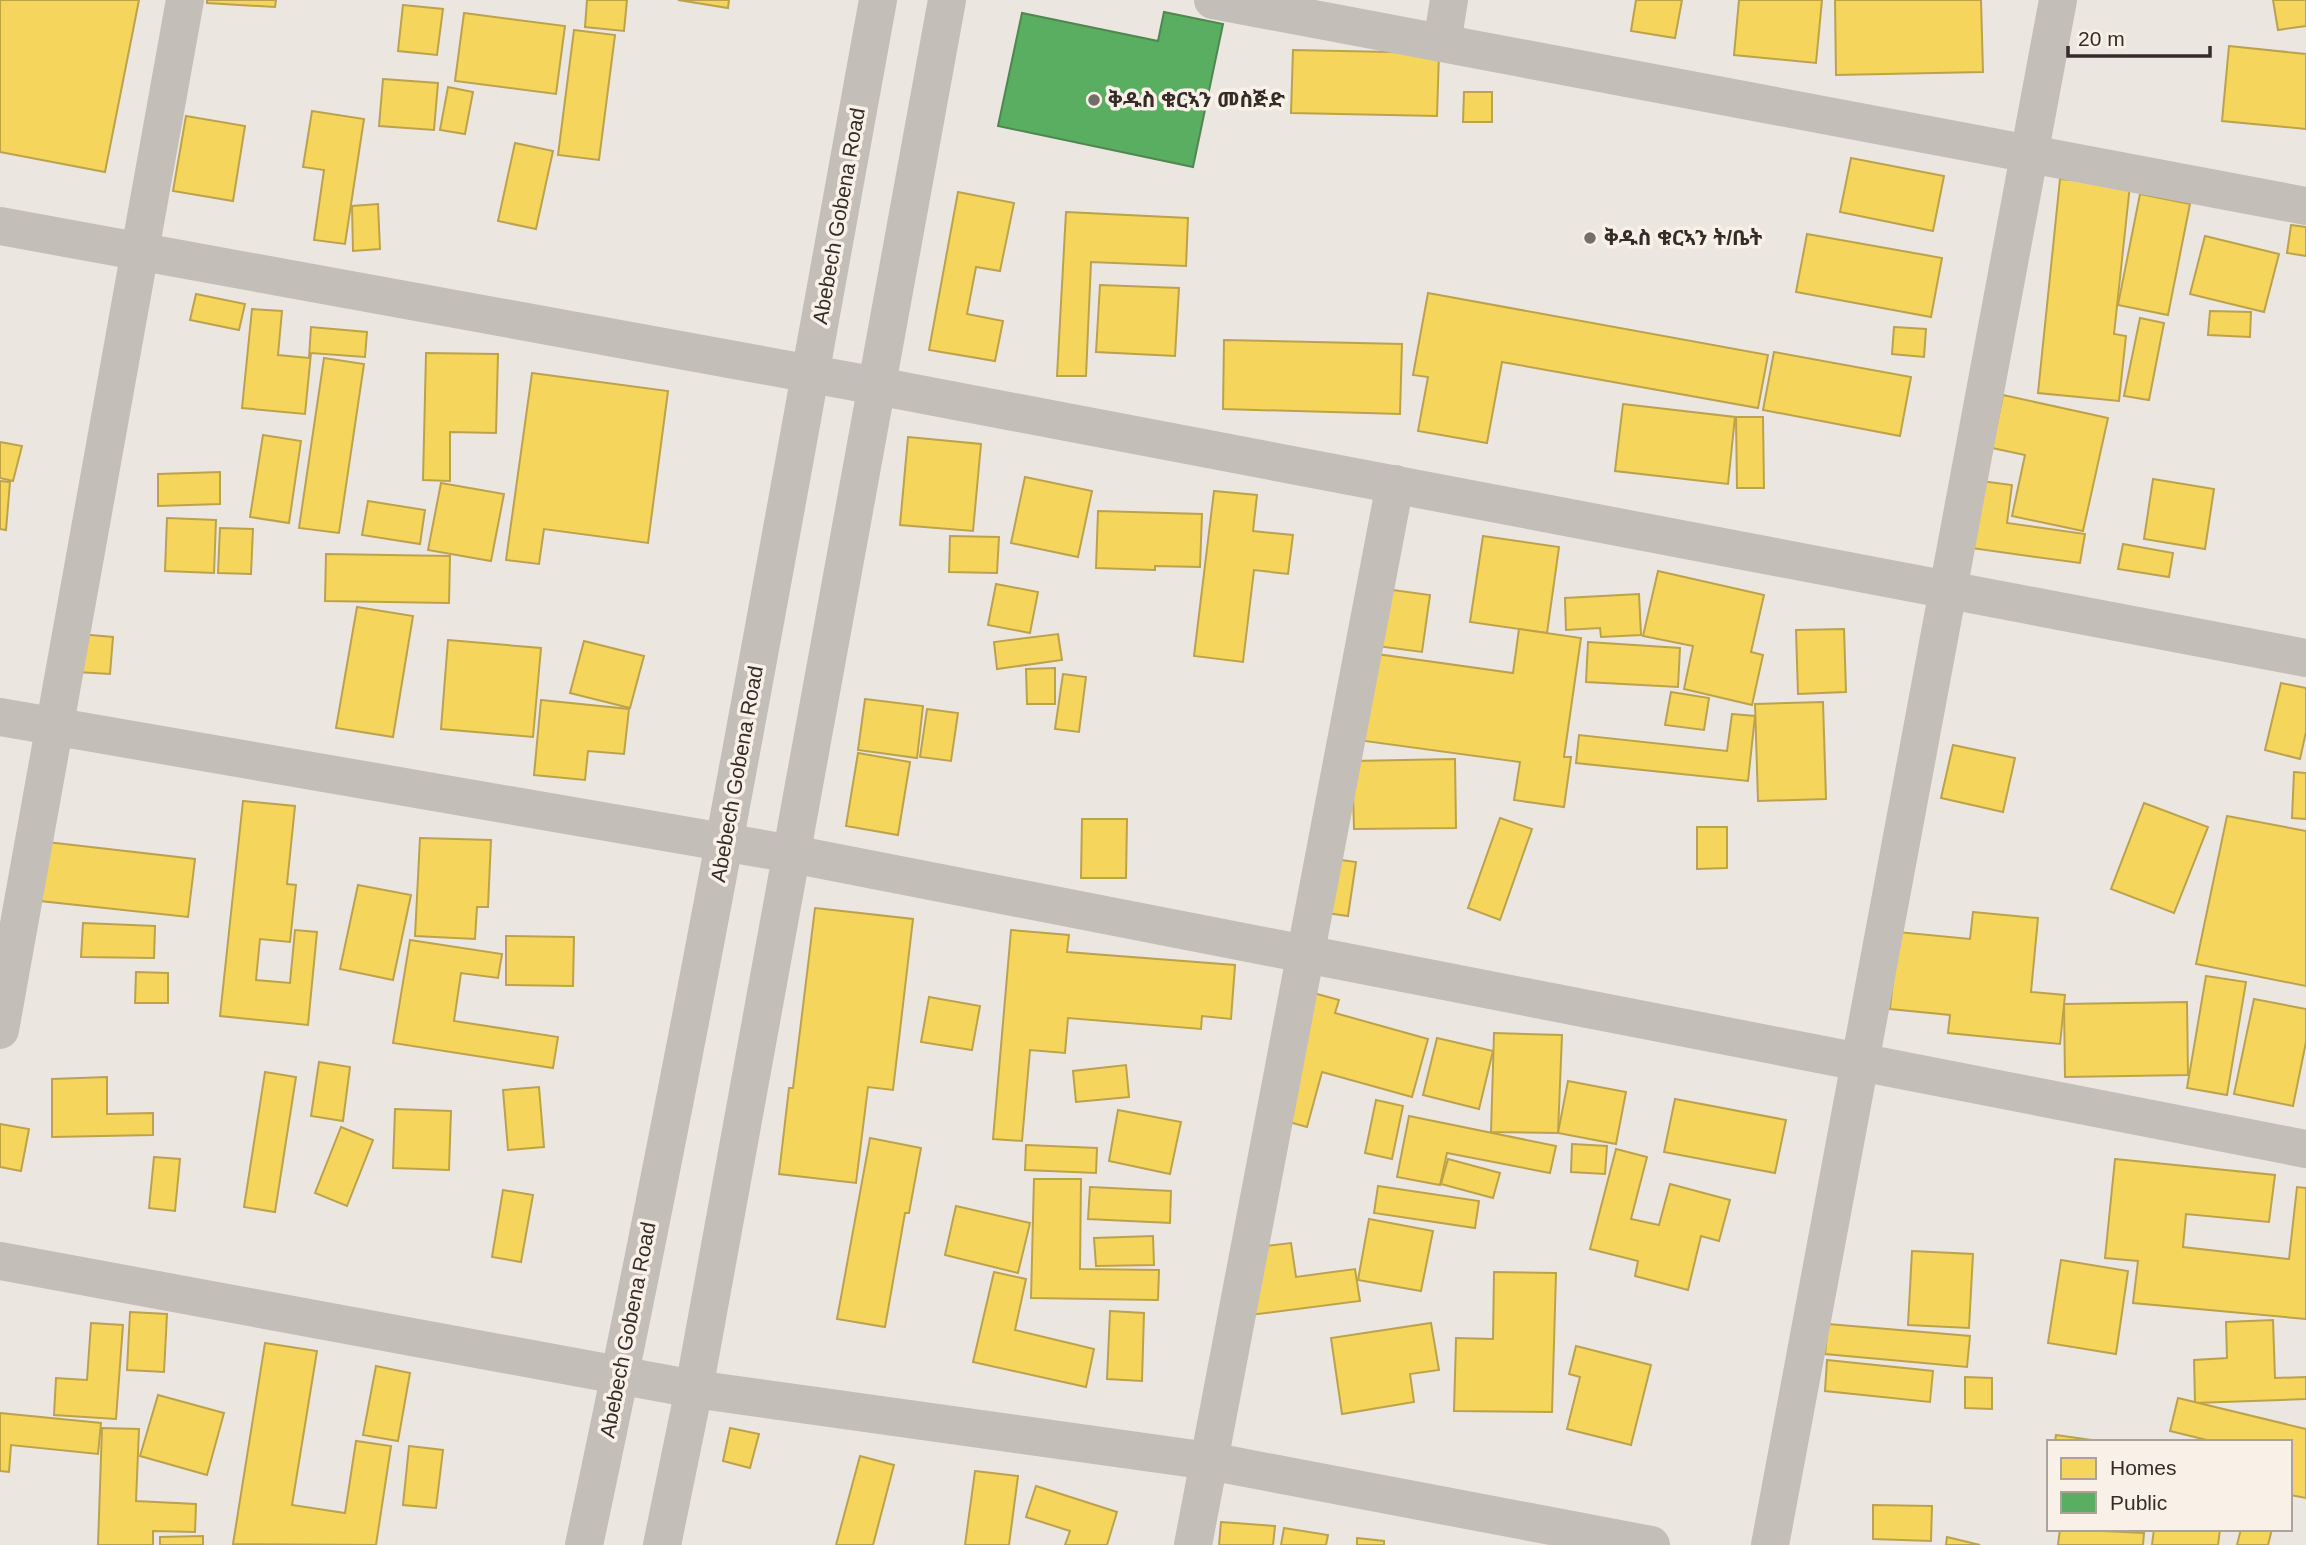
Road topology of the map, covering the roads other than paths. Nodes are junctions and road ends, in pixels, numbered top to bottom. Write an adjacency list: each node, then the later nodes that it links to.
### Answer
1 (185, 0): 11 (street)
2 (878, 0): 12 (street, Abebech Gobena Road)
3 (947, 0): 13 (street)
4 (1213, 0): 7 (street)
5 (1449, 0): 7 (street)
6 (2058, 0): 8 (street)
7 (1442, 43): 8 (street)
8 (2029, 154): 9 (street); 15 (street)
9 (2306, 206)
10 (0, 226): 11 (street)
11 (140, 251): 12 (street); 18 (street)
12 (810, 373): 13 (street); 19 (street, Abebech Gobena Road)
13 (877, 386): 14 (street); 20 (street)
14 (1395, 484): 15 (street); 21 (street)
15 (1949, 590): 16 (street); 23 (street)
16 (2306, 658)
17 (0, 717): 18 (street)
18 (55, 726): 19 (street); 22 (street)
19 (724, 843): 20 (street); 26 (street, Abebech Gobena Road)
20 (792, 854): 21 (street); 27 (street)
21 (1306, 954): 23 (street); 28 (street)
22 (0, 1030)
23 (1861, 1062): 24 (street); 33 (street)
24 (2306, 1149)
25 (0, 1261): 26 (street)
26 (620, 1375): 27 (street); 29 (street, Abebech Gobena Road)
27 (694, 1389): 28 (street); 30 (street)
28 (1209, 1461): 31 (street); 32 (street)
29 (584, 1545)
30 (662, 1545)
31 (1194, 1545)
32 (1651, 1545)
33 (1770, 1545)

